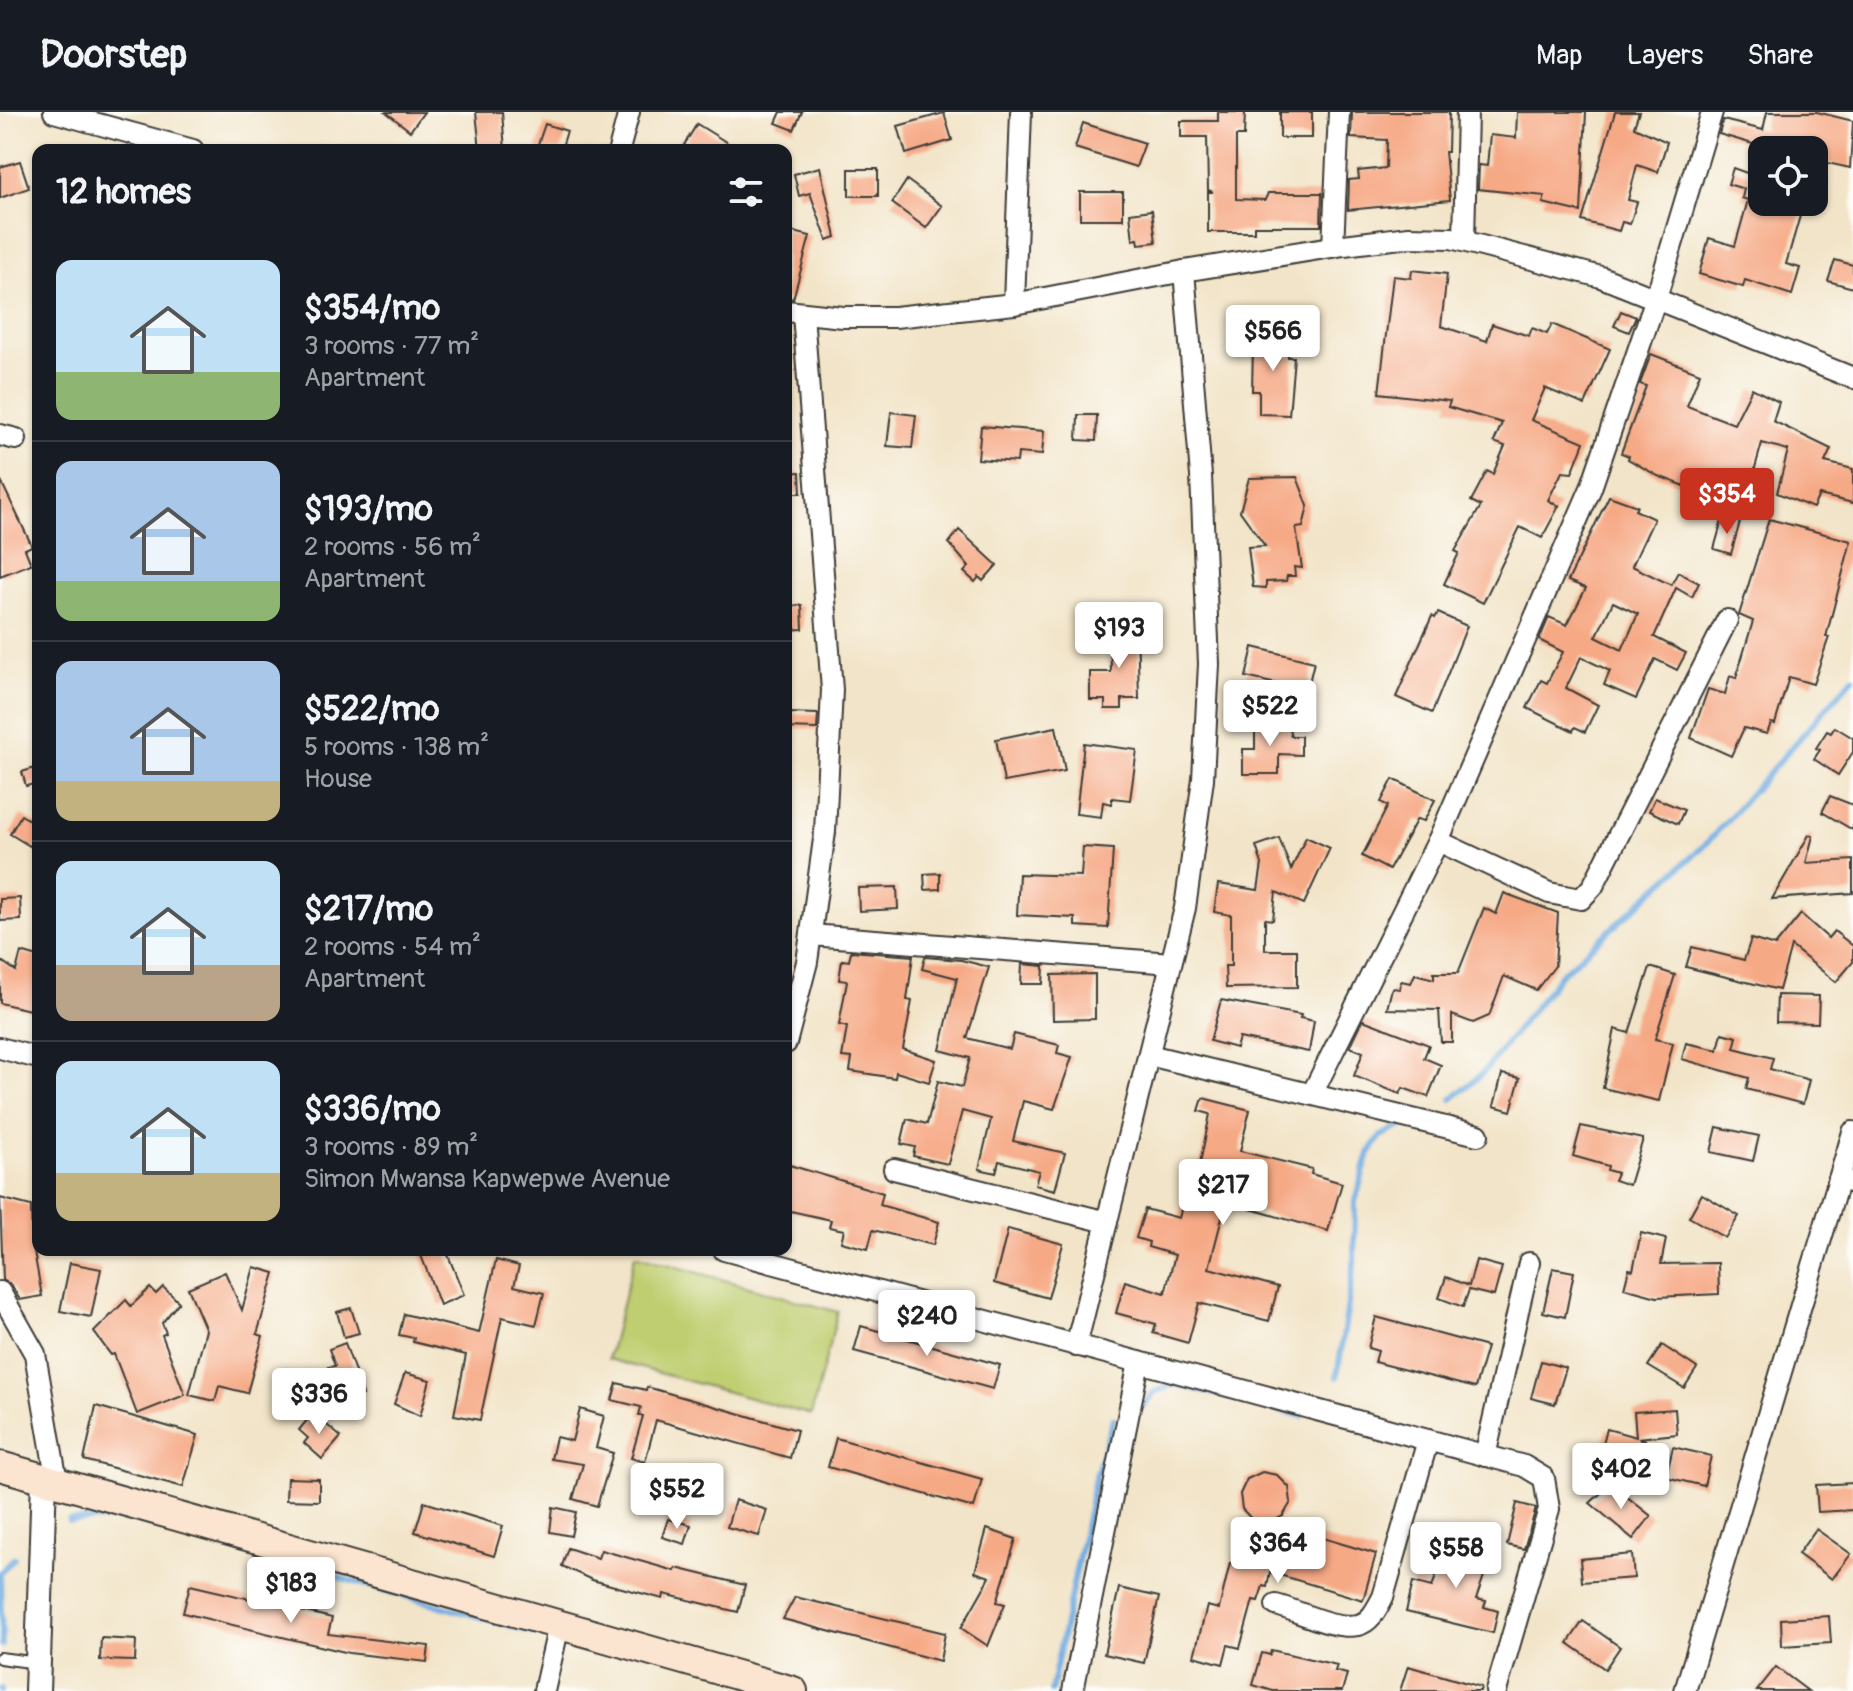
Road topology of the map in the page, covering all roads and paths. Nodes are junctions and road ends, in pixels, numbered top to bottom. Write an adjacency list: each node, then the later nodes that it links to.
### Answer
1 (54, 112): 7 (street)
2 (629, 112): 8 (street)
3 (1021, 112): 13 (street)
4 (1339, 112): 10 (street)
5 (1467, 112): 9 (street)
6 (1712, 112): 12 (street)
7 (171, 144)
8 (621, 144)
9 (1464, 240): 10 (street); 12 (street)
10 (1333, 247): 11 (street)
11 (1184, 271): 13 (street); 19 (street)
12 (1656, 298): 15 (street); 17 (street)
13 (1014, 304): 14 (street)
14 (794, 313): 18 (street)
15 (1853, 378)
16 (1727, 620): 17 (street)
17 (1438, 841): 24 (street)
18 (811, 935): 19 (street); 20 (street)
19 (1171, 963): 22 (street)
20 (792, 1017)
21 (0, 1048): 23 (street)
22 (1149, 1055): 24 (street); 29 (street)
23 (32, 1056)
24 (1312, 1094): 26 (street)
25 (1853, 1132): 28 (street)
26 (1478, 1135)
27 (894, 1169): 29 (street)
28 (1846, 1181): 49 (street)
29 (1107, 1222): 33 (street)
30 (747, 1256): 33 (street)
31 (1529, 1263): 36 (street)
32 (0, 1292): 38 (street)
33 (1076, 1346): 34 (street)
34 (1139, 1362): 35 (street); 47 (street)
35 (1428, 1440): 36 (street); 39 (street)
36 (1485, 1456): 48 (street)
37 (0, 1466): 38 (main road)
38 (51, 1480): 40 (main road); 42 (street)
39 (1276, 1605)
40 (559, 1625): 43 (main road); 45 (street)
41 (0, 1658): 42 (lane)
42 (38, 1663): 44 (street)
43 (751, 1685): 46 (main road)
44 (37, 1691)
45 (544, 1691)
46 (793, 1691)
47 (1073, 1691)
48 (1496, 1691)
49 (1685, 1691)

